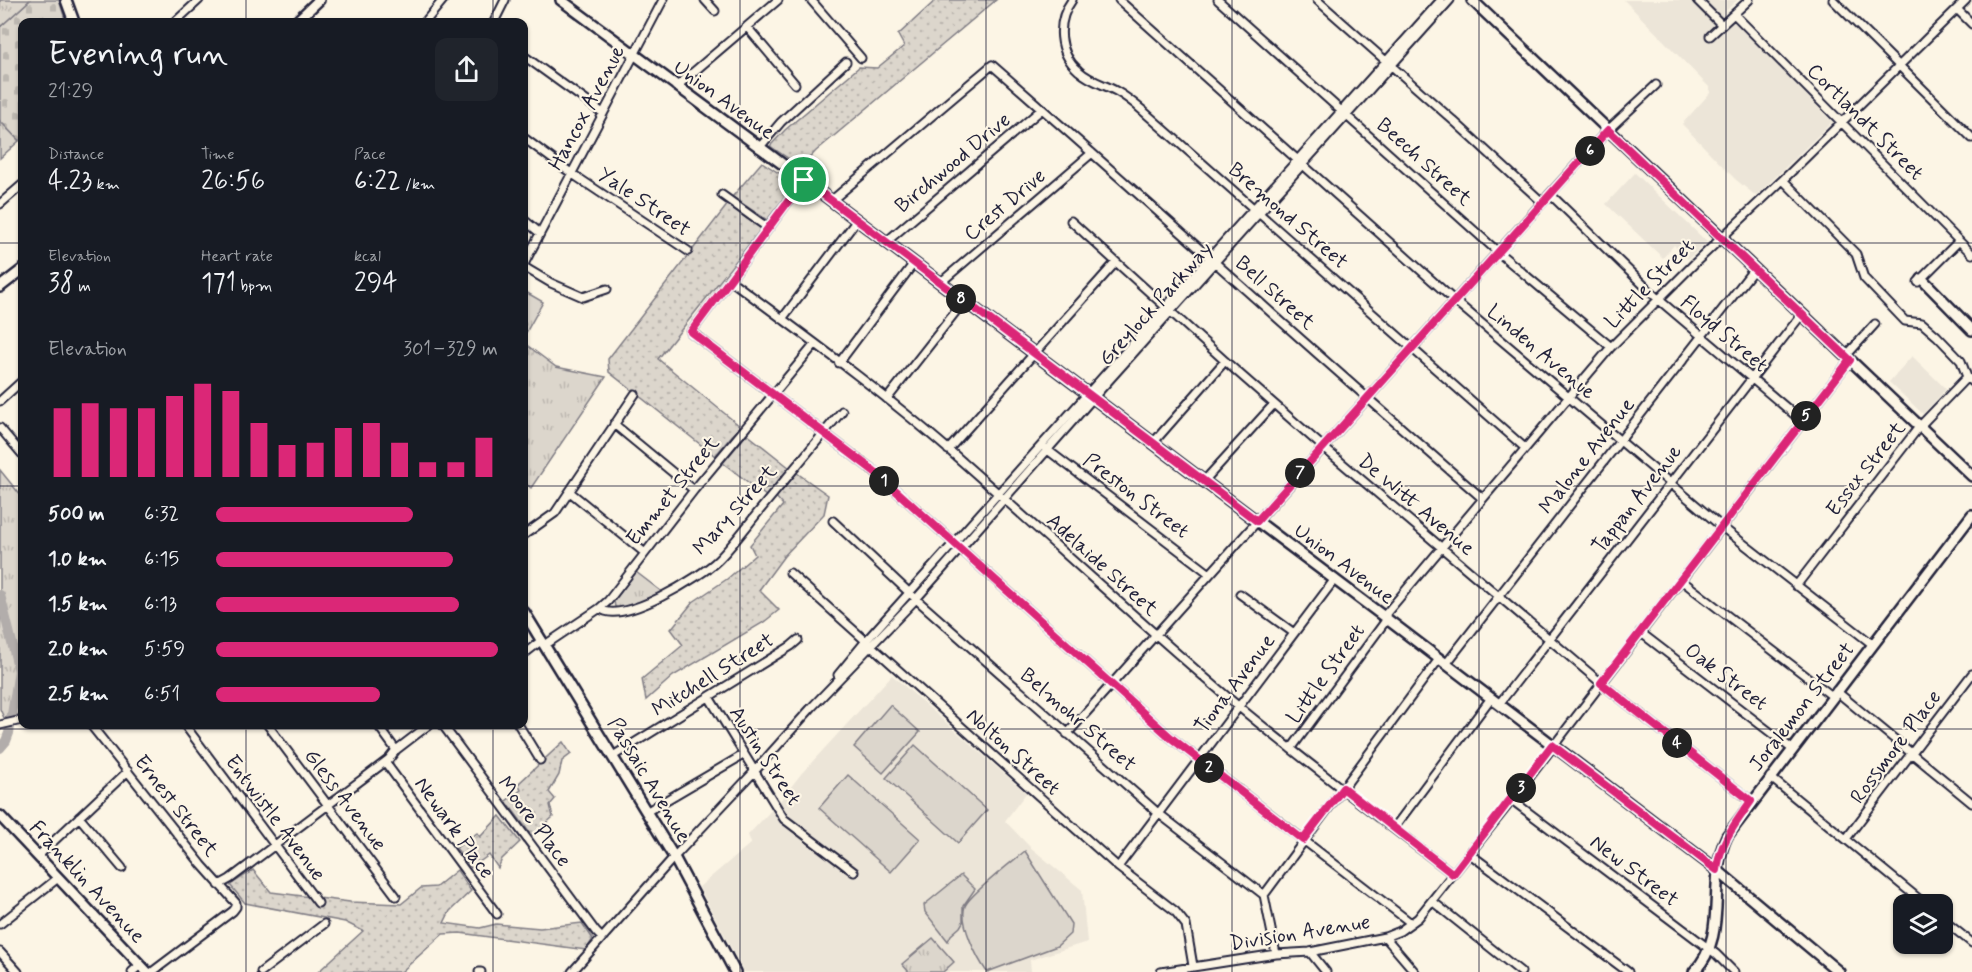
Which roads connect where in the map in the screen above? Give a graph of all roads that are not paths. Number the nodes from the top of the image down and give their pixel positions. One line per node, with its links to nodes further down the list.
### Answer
1 (66, 0): 25 (street)
2 (199, 0): 26 (street)
3 (319, 0): 27 (street)
4 (443, 0): 28 (street)
5 (505, 0): 29 (street)
6 (561, 0): 34 (street, Union Avenue)
7 (663, 0): 34 (street, Hancox Avenue)
8 (705, 0): 23 (street)
9 (778, 0): 32 (street)
10 (811, 0): 35 (street)
11 (1072, 0): 62 (street, Bremond Street)
12 (1119, 0): 52 (street, Linden Avenue)
13 (1218, 0): 44 (street, Beech Street)
14 (1317, 0): 38 (street)
15 (1441, 0): 38 (street, Greylock Parkway)
16 (1450, 0): 38 (street, Greylock Parkway)
17 (1472, 0): 47 (street)
18 (1697, 0): 31 (street)
19 (1749, 0): 24 (street)
20 (1833, 0): 39 (street)
21 (1965, 0): 22 (street, Little Street)
22 (1957, 9): 30 (street); 39 (street, Little Street)
23 (715, 11)
24 (1734, 14): 31 (street); 46 (street, Cortlandt Street)
25 (73, 18)
26 (179, 18)
27 (300, 18)
28 (428, 18)
29 (496, 18)
30 (1972, 24)
31 (1722, 25): 33 (street)
32 (747, 27): 40 (street); 42 (street)
33 (1710, 36)
34 (634, 56): 42 (street, Union Avenue); 45 (street, Hancox Avenue)
35 (861, 58)
36 (528, 59): 45 (street)
37 (846, 62): 50 (street)
38 (1389, 63): 44 (street, Greylock Parkway); 60 (street)
39 (1899, 66): 46 (street, Little Street); 48 (street)
40 (795, 84)
41 (1656, 85): 47 (street)
42 (676, 87): 50 (street, Union Avenue)
43 (1042, 109): 51 (street, Bell Street); 59 (street, Bell Street); 70 (street, Birchwood Drive)
44 (1345, 112): 52 (street, Greylock Parkway); 73 (street, Beech Street)
45 (603, 113): 53 (street, Hancox Avenue)
46 (1842, 122): 55 (street, Little Street); 71 (street, Cortlandt Street)
47 (1608, 130): 57 (street); 68 (street)
48 (1972, 138)
49 (528, 141): 53 (street, Yale Street)
50 (759, 148): 54 (street, Union Avenue)
51 (1092, 153): 76 (street, Bell Street); 84 (street, Crest Drive)
52 (1300, 163): 62 (street, Greylock Parkway); 88 (street, Linden Avenue)
53 (571, 173): 67 (street, Hancox Avenue); 72 (street, Yale Street)
54 (804, 180): 59 (street, Union Avenue); 66 (street)
55 (1783, 180): 68 (street, Little Street); 104 (street, Essex Street)
56 (18, 188): 61 (street)
57 (1550, 194): 60 (street); 87 (street, Floyd Street)
58 (722, 195): 66 (street)
59 (831, 201): 63 (street, Union Avenue)
60 (1542, 202): 73 (street)
61 (0, 204)
62 (1257, 210): 76 (street, Greylock Parkway); 98 (street, Bremond Street)
63 (857, 220): 70 (street, Union Avenue); 92 (street)
64 (1071, 221): 77 (street, De Witt Avenue)
65 (528, 223): 67 (street)
66 (768, 228): 82 (street)
67 (540, 233): 75 (street, Hancox Avenue)
68 (1722, 238): 80 (street); 87 (street, Little Street)
69 (1972, 240): 71 (street)
70 (886, 242): 78 (street, Union Avenue)
71 (1962, 244): 74 (street, Cortlandt Street); 83 (street)
72 (688, 251)
73 (1498, 252): 88 (street); 97 (street, Beech Street)
74 (1972, 254)
75 (528, 257)
76 (1213, 260): 90 (street, Greylock Parkway); 111 (street, Bell Street)
77 (1116, 262): 90 (street, De Witt Avenue); 99 (street)
78 (914, 263): 84 (street, Union Avenue); 102 (street)
79 (528, 268): 86 (street)
80 (1754, 269): 91 (street); 95 (street, Malone Avenue)
81 (18, 273): 85 (street)
82 (730, 280): 92 (street, Adelaide Street); 107 (street)
83 (1920, 280): 94 (street)
84 (940, 283): 89 (street, Union Avenue)
85 (0, 287)
86 (607, 289)
87 (1658, 299): 95 (street, Floyd Street); 97 (street, Little Street)
88 (1455, 301): 98 (street); 109 (street, Linden Avenue)
89 (964, 302): 99 (street, Union Avenue); 110 (street)
90 (1168, 310): 101 (street, De Witt Avenue); 108 (street, Greylock Parkway)
91 (1802, 314): 100 (street); 103 (street, Tappan Avenue)
92 (782, 319): 96 (street, Adelaide Street)
93 (1875, 324): 100 (street, Division Avenue)
94 (1972, 330)
95 (1701, 336): 103 (street, Floyd Street); 120 (street, Malone Avenue)
96 (815, 344): 102 (street, Adelaide Street); 107 (street, Emmet Street)
97 (1611, 347): 109 (street, Little Street)
98 (1413, 348): 111 (street); 124 (street, Bremond Street)
99 (1035, 353): 108 (street, Union Avenue); 126 (street)
100 (1848, 358): 115 (street, Division Avenue); 117 (street)
101 (1225, 361): 113 (street, De Witt Avenue); 121 (street)
102 (839, 363): 110 (street, Adelaide Street)
103 (1751, 379): 115 (street, Floyd Street); 129 (street, Tappan Avenue)
104 (1970, 379): 117 (street, Essex Street)
105 (18, 384): 112 (street)
106 (635, 394): 116 (street)
107 (773, 395): 119 (street); 130 (street, Emmet Street)
108 (1090, 396): 121 (street, Union Avenue); 123 (street, Greylock Parkway)
109 (1568, 396): 120 (street, Linden Avenue); 124 (street, Little Street)
110 (887, 399): 126 (street, Adelaide Street)
111 (1367, 399): 122 (street); 133 (street, Bell Street)
112 (0, 400)
113 (1274, 404): 122 (street, De Witt Avenue); 128 (street)
114 (842, 411): 119 (street, Mary Street)
115 (1802, 422): 137 (street, Division Avenue)
116 (615, 424): 130 (street); 131 (street)
117 (1919, 427): 127 (street); 147 (street, Essex Street)
118 (0, 428): 125 (street)
119 (824, 433): 139 (street); 152 (street, Mary Street)
120 (1620, 440): 129 (street, Linden Avenue); 150 (street, Malone Avenue)
121 (1153, 443): 128 (street, Union Avenue)
122 (1323, 447): 136 (street); 140 (street, De Witt Avenue)
123 (1044, 448): 132 (street, Greylock Parkway); 144 (street, Preston Street)
124 (1525, 448): 133 (street, Little Street)
125 (18, 449)
126 (948, 450): 132 (street, Adelaide Street)
127 (1972, 476)
128 (1204, 481): 136 (street, Union Avenue)
129 (1670, 483): 137 (street, Linden Avenue); 159 (street, Tappan Avenue)
130 (694, 490): 142 (street, Emmet Street)
131 (570, 492): 138 (street); 142 (street)
132 (1000, 497): 139 (street, Greylock Parkway); 141 (street, Greylock Parkway); 157 (street, Adelaide Street)
133 (1482, 498): 140 (street, Little Street)
134 (1972, 515): 161 (street, Joralemon Street)
135 (833, 521): 148 (street, Belmohr Street)
136 (1257, 521): 144 (street); 145 (street, Union Avenue)
137 (1722, 527): 146 (street, Division Avenue); 147 (street, Linden Avenue)
138 (528, 532)
139 (953, 543): 141 (street); 148 (street, Greylock Parkway)
140 (1441, 548): 150 (street, De Witt Avenue); 153 (street, Little Street)
141 (960, 549): 151 (street, Greylock Parkway); 167 (street)
142 (645, 553): 152 (street, Emmet Street)
143 (790, 573): 162 (street, Nolton Street)
144 (1210, 574): 157 (street)
145 (1335, 579): 153 (street, Union Avenue); 156 (street, Tiona Avenue)
146 (1682, 580): 155 (street, Division Avenue); 168 (street)
147 (1796, 586): 161 (street, Linden Avenue)
148 (909, 592): 151 (street, Belmohr Street); 162 (street, Greylock Parkway)
149 (1240, 594): 156 (street)
150 (1498, 596): 159 (street, De Witt Avenue); 164 (street, Malone Avenue)
151 (916, 599): 162 (street, Greylock Parkway); 181 (street, Belmohr Street)
152 (600, 608): 160 (street, Emmet Street)
153 (1385, 617): 164 (street, Union Avenue); 183 (street, Little Street)
154 (528, 618): 160 (street, Passaic Avenue)
155 (1640, 632): 166 (street, Division Avenue); 184 (street, Oak Street)
156 (1294, 633): 171 (street, Tiona Avenue)
157 (1156, 636): 167 (street); 171 (street, Adelaide Street)
158 (798, 640): 169 (street, Mitchell Street)
159 (1549, 640): 166 (street, De Witt Avenue); 170 (street, Tappan Avenue)
160 (544, 643): 163 (street, Emmet Street); 188 (street, Passaic Avenue)
161 (1872, 644): 168 (street, Joralemon Street)
162 (868, 645): 193 (street, Greylock Parkway); 211 (street, Nolton Street)
163 (528, 652)
164 (1443, 661): 170 (street, Union Avenue); 195 (street, Malone Avenue)
165 (1972, 674): 186 (street, Rossmore Place)
166 (1601, 683): 182 (street, Division Avenue); 197 (street, De Witt Avenue)
167 (1112, 686): 181 (street); 190 (street)
168 (1834, 694): 184 (street, Joralemon Street); 186 (street)
169 (709, 697): 187 (street, Austin Street); 188 (street, Mitchell Street)
170 (1495, 701): 182 (street, Union Avenue); 204 (street, Tappan Avenue)
171 (1239, 706): 183 (street, Adelaide Street); 190 (street, Tiona Avenue)
172 (18, 721): 173 (street)
173 (1, 725)
174 (94, 729): 192 (street, Ernest Street)
175 (188, 729): 207 (street, Entwistle Avenue)
176 (271, 729): 199 (street, Gless Avenue)
177 (381, 729): 185 (street)
178 (423, 729): 185 (street)
179 (446, 729): 229 (street, Moore Place)
180 (521, 729): 189 (street)
181 (1067, 734): 201 (street, Belmohr Street)
182 (1552, 745): 196 (street, Division Avenue); 213 (street, Union Avenue)
183 (1291, 749): 195 (street, Adelaide Street)
184 (1792, 749): 194 (street, Joralemon Street)
185 (396, 750): 191 (street)
186 (1912, 753): 198 (street); 205 (street, Rossmore Place)
187 (743, 755): 193 (street, Austin Street); 200 (street)
188 (613, 756): 200 (street, Passaic Avenue)
189 (540, 760)
190 (1199, 760): 201 (street, Tiona Avenue); 206 (street)
191 (385, 762): 199 (street); 223 (street, Newark Place)
192 (128, 771): 203 (street); 217 (street, Ernest Street)
193 (754, 772): 210 (street, Greylock Parkway); 214 (street, Austin Street)
194 (1770, 777): 197 (street, Joralemon Street); 205 (street)
195 (1343, 788): 204 (street, Adelaide Street); 206 (street, Malone Avenue)
196 (1512, 800): 208 (street, Division Avenue); 231 (street, New Street)
197 (1751, 801): 213 (street, Joralemon Street)
198 (1972, 803)
199 (327, 805): 207 (street); 220 (street, Gless Avenue)
200 (646, 812): 210 (street, Passaic Avenue)
201 (1158, 813): 211 (street, Tiona Avenue); 219 (street, Belmohr Street)
202 (0, 816): 209 (street, Franklin Avenue)
203 (79, 817): 209 (street); 212 (street)
204 (1394, 828): 215 (street, Adelaide Street)
205 (1846, 839): 218 (street)
206 (1303, 840): 219 (street, Malone Avenue); 224 (street)
207 (274, 844): 217 (street); 222 (street, Entwistle Avenue)
208 (1470, 854): 215 (street, Division Avenue); 247 (street)
209 (38, 856): 216 (street, Franklin Avenue)
210 (674, 857): 229 (street, Greylock Parkway); 242 (street, Passaic Avenue)
211 (1118, 867): 235 (street, Nolton Street)
212 (122, 868)
213 (1717, 870): 231 (street, Joralemon Street); 250 (street, Union Avenue)
214 (854, 872)
215 (1453, 874): 221 (street, Division Avenue)
216 (58, 878): 225 (street); 236 (street, Franklin Avenue)
217 (219, 885): 239 (street, Ernest Street)
218 (1913, 894)
219 (1264, 895): 234 (street)
220 (396, 896)
221 (1432, 901): 224 (street, Division Avenue); 246 (street)
222 (318, 903)
223 (497, 914)
224 (1411, 923): 228 (street, Division Avenue)
225 (0, 924)
226 (324, 924): 240 (street)
227 (1953, 928): 230 (street)
228 (1385, 937): 233 (street, Division Avenue); 245 (street)
229 (602, 938): 241 (street, Greylock Parkway)
230 (1972, 943)
231 (1710, 949): 248 (street, Joralemon Street); 249 (street, New Street)
232 (0, 952): 237 (street)
233 (1310, 952): 234 (street, Division Avenue); 244 (street)
234 (1276, 954): 235 (street, Division Avenue)
235 (1193, 966): 243 (street, Division Avenue)
236 (143, 968): 238 (street)
237 (18, 972)
238 (132, 972)
239 (152, 972)
240 (261, 972)
241 (572, 972)
242 (735, 972)
243 (1161, 972)
244 (1326, 972)
245 (1415, 972)
246 (1521, 972)
247 (1628, 972)
248 (1694, 972)
249 (1734, 972)
250 (1839, 972)

